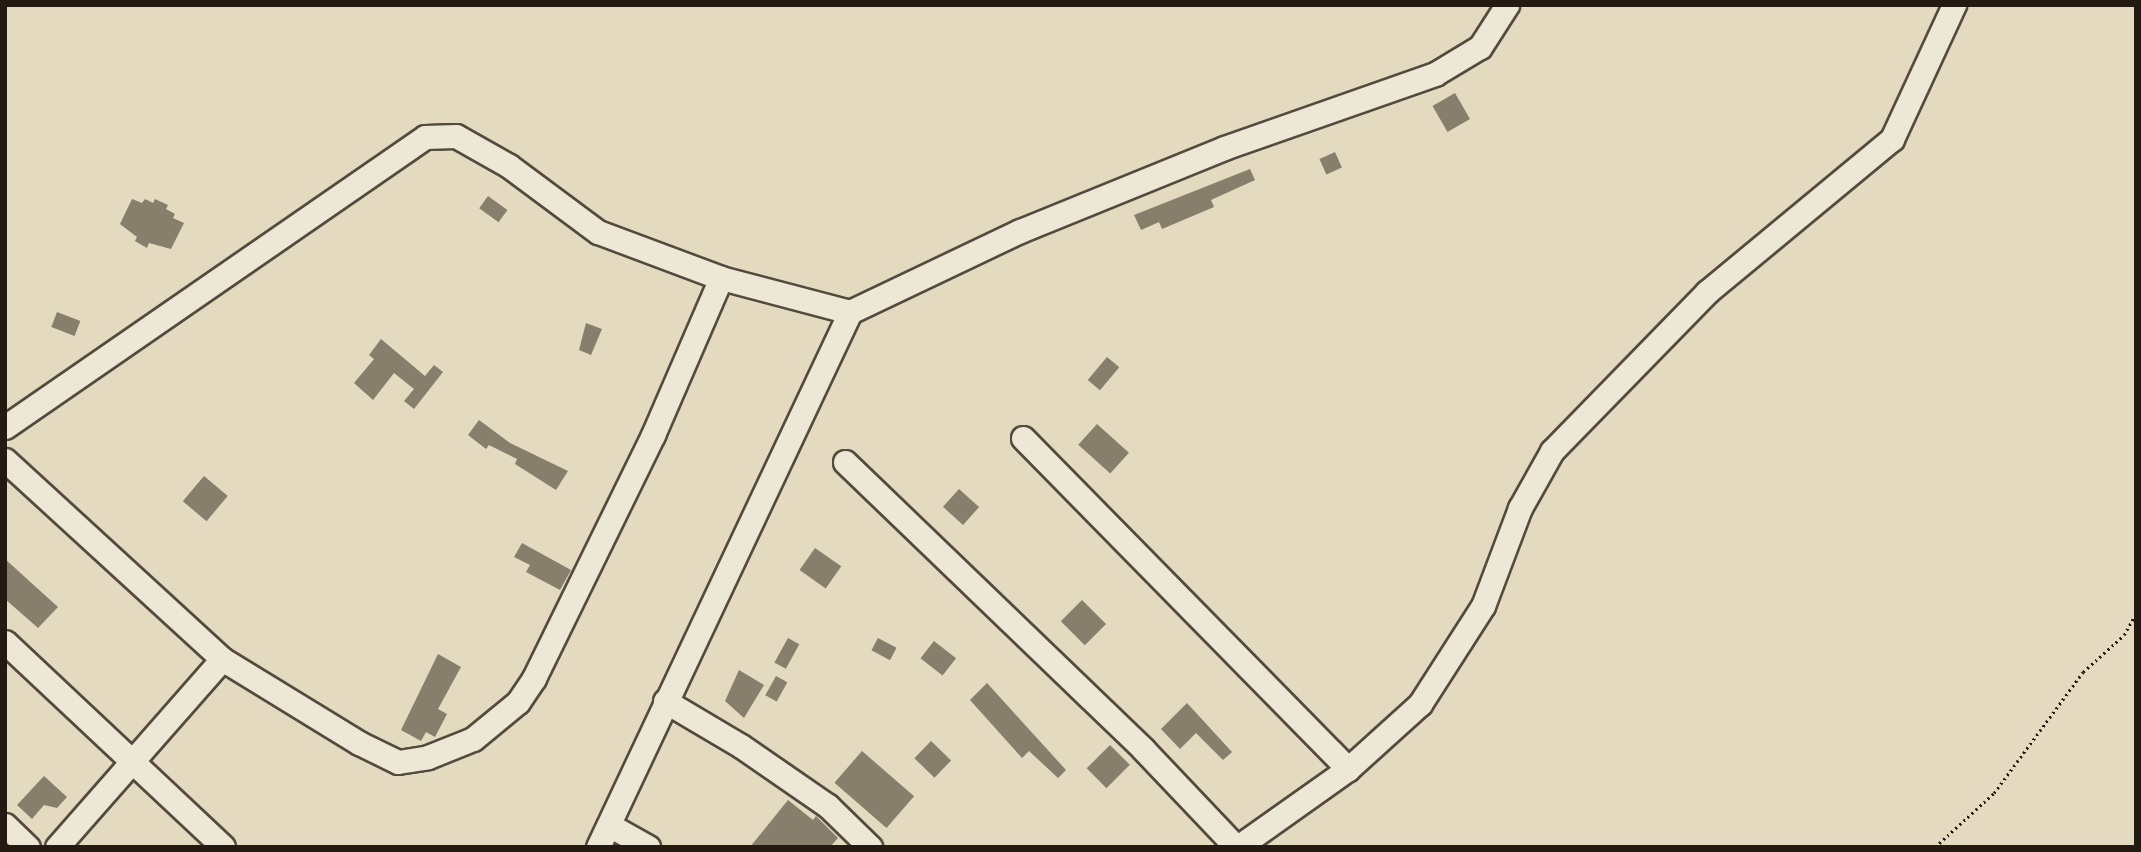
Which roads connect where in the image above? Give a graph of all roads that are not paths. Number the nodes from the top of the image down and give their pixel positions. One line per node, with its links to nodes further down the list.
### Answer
1 (1507, 5): 4 (street)
2 (1954, 5): 13 (street)
3 (721, 278): 4 (street); 5 (street); 10 (street)
4 (850, 312): 11 (street)
5 (5, 427)
6 (1023, 438): 13 (street)
7 (5, 460): 10 (street)
8 (845, 462): 22 (street)
9 (5, 642): 12 (street)
10 (222, 659): 12 (street)
11 (665, 701): 15 (street); 21 (street)
12 (129, 761): 17 (street); 18 (street)
13 (1348, 769): 22 (street)
14 (5, 825): 16 (street)
15 (609, 825): 19 (street); 20 (street)
16 (28, 847)
17 (57, 847)
18 (223, 847)
19 (598, 847)
20 (648, 847)
21 (870, 847)
22 (1237, 847)

